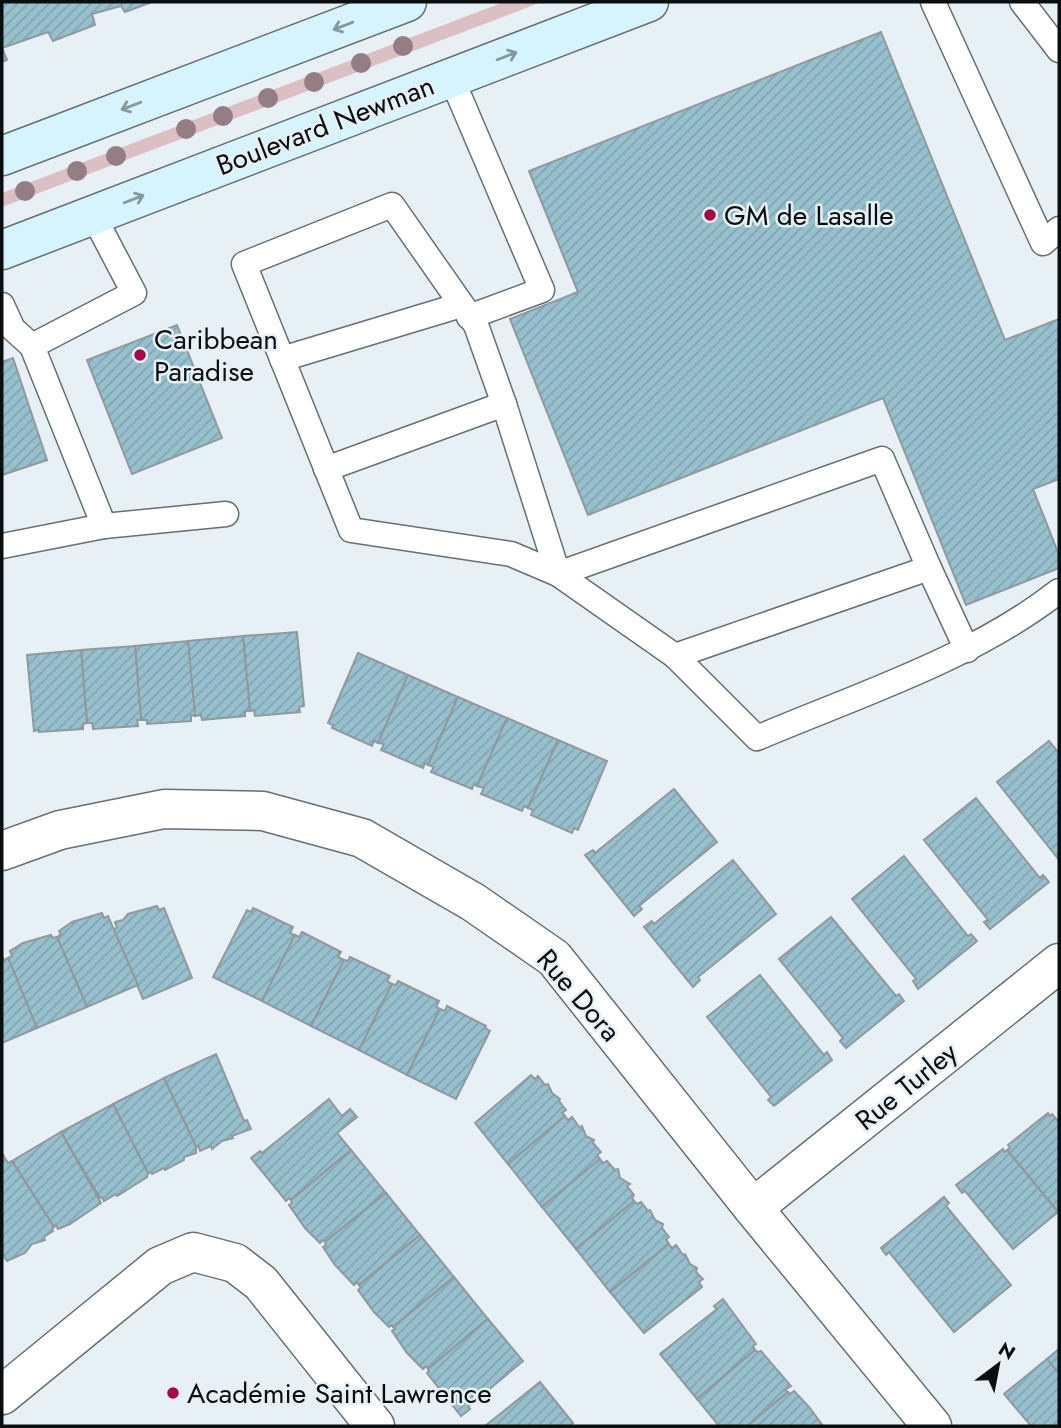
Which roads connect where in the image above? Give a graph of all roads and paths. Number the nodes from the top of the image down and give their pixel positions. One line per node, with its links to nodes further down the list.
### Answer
1 (407, 2): 7 (main road, one-way to 7)
2 (649, 2): 6 (main road, Boulevard Newman, one-way to 2)
3 (933, 2): 9 (lane)
4 (1021, 2): 5 (lane)
5 (1059, 50)
6 (451, 78): 8 (main road, Boulevard Newman, one-way to 6); 12 (lane)
7 (2, 156)
8 (93, 215): 10 (main road, Boulevard Newman); 13 (lane)
9 (1059, 229)
10 (2, 250)
11 (2, 305): 13 (lane)
12 (465, 311): 14 (lane); 14 (lane); 15 (lane)
13 (32, 346): 18 (lane)
14 (282, 359): 16 (lane)
15 (504, 404): 16 (lane); 21 (lane)
16 (326, 469): 21 (lane)
17 (226, 513): 18 (lane)
18 (104, 526): 19 (lane)
19 (2, 546)
20 (929, 568): 21 (lane); 23 (lane); 24 (lane)
21 (558, 574): 24 (lane)
22 (1059, 591): 23 (lane)
23 (967, 650): 24 (lane)
24 (675, 656)
25 (2, 851): 27 (street, Rue Dora)
26 (1059, 963): 27 (street, Rue Turley)
27 (752, 1208): 30 (street, Rue Dora)
28 (2, 1395): 29 (street)
29 (374, 1426)
30 (932, 1426)

